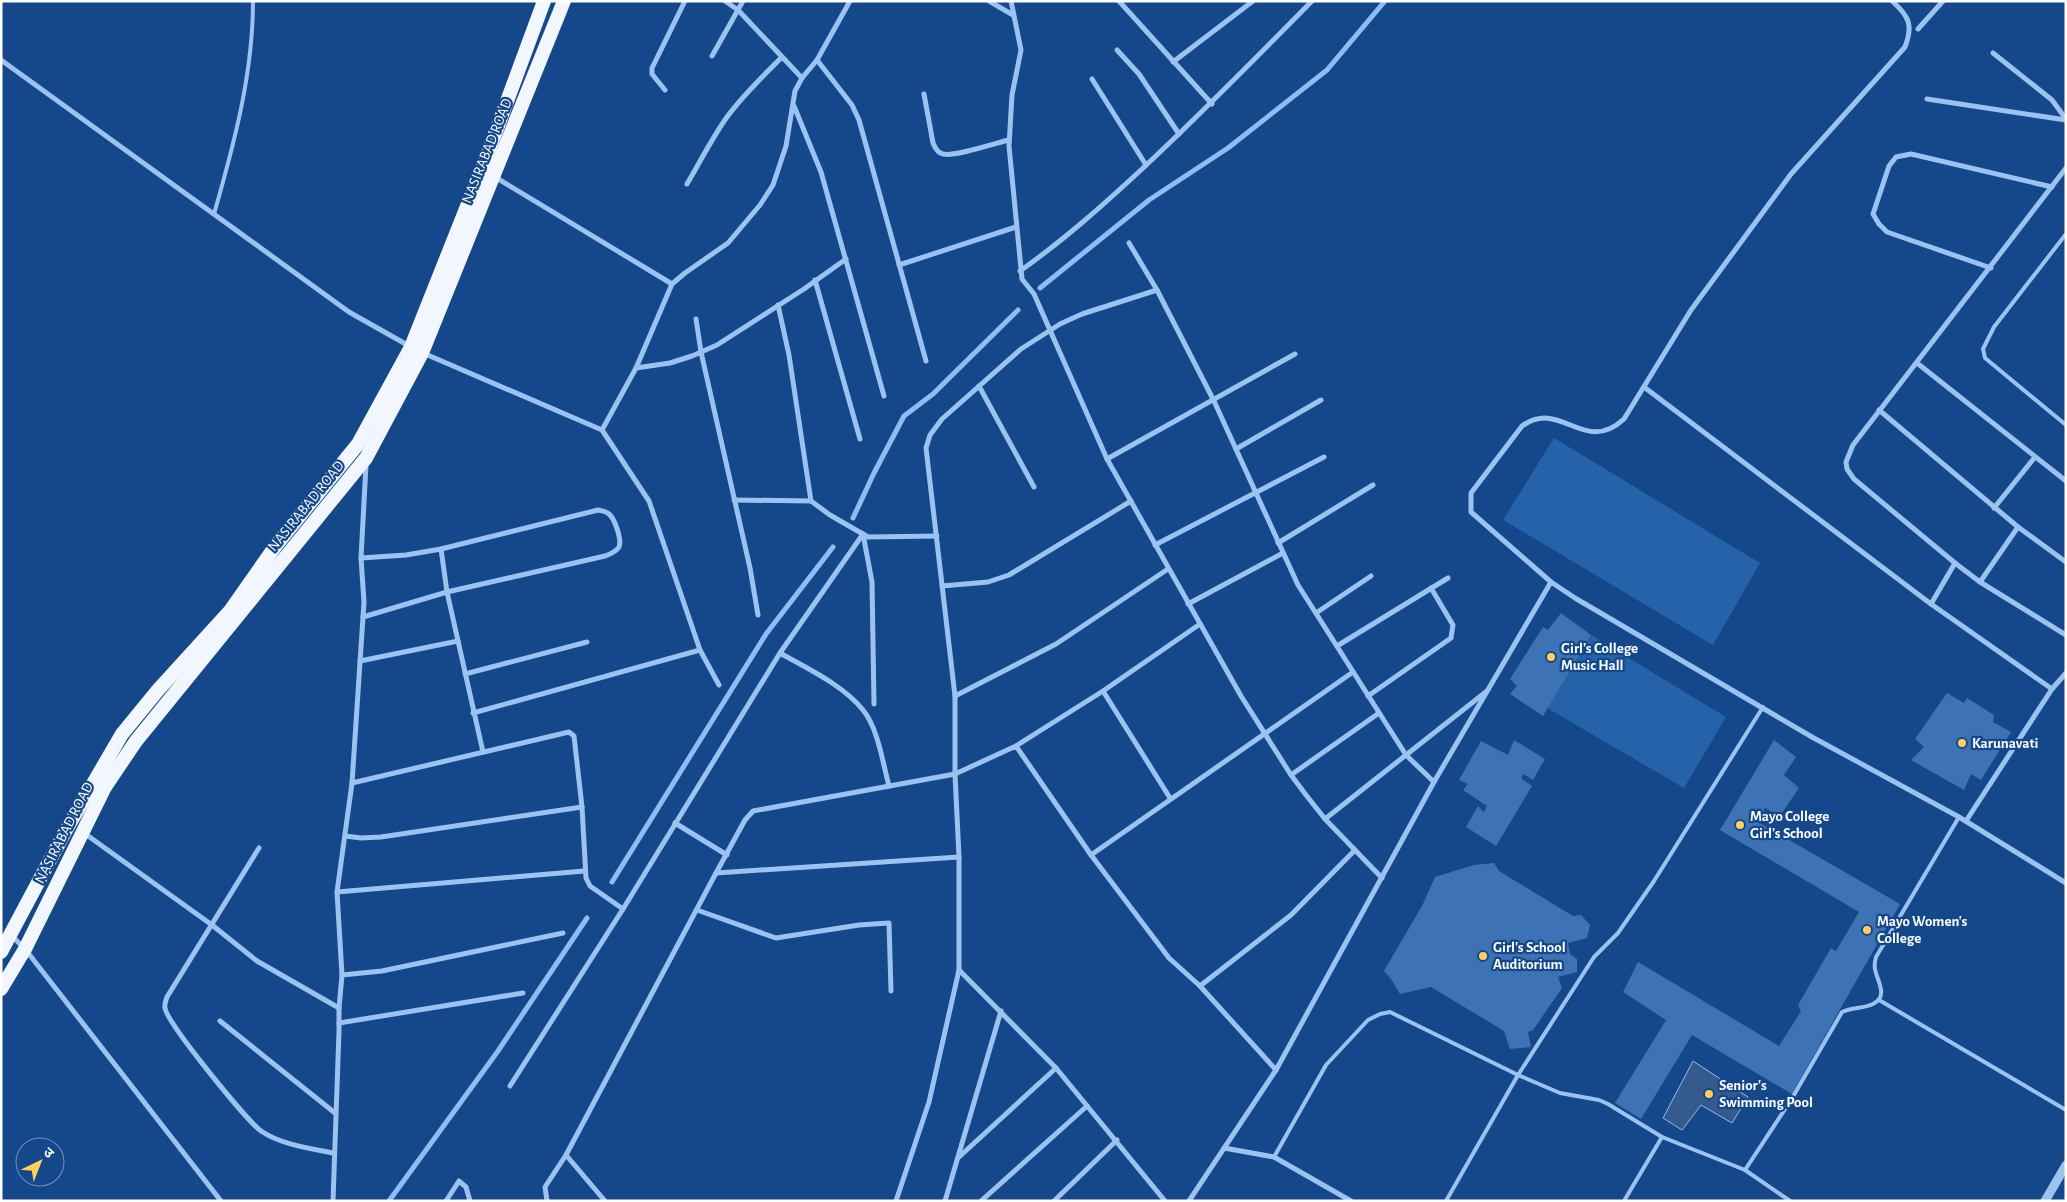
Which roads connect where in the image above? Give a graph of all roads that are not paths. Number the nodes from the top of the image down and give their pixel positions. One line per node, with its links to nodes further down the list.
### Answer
1 (253, 1): 40 (lane)
2 (544, 1): 54 (highway, NASIRABAD ROAD)
3 (564, 1): 37 (highway, NASIRABAD ROAD)
4 (685, 1): 27 (street)
5 (726, 1): 15 (street)
6 (743, 1): 15 (street)
7 (850, 1): 23 (street)
8 (989, 1): 16 (street)
9 (1010, 1): 16 (street)
10 (1119, 1): 24 (street)
11 (1253, 1): 24 (street)
12 (1312, 1): 31 (street)
13 (1892, 1): 61 (street)
14 (1943, 1): 17 (street)
15 (738, 10): 20 (street); 21 (street)
16 (1013, 15): 34 (street)
17 (1918, 29)
18 (1117, 50): 33 (street)
19 (1993, 53): 32 (street)
20 (712, 56)
21 (782, 57): 25 (street); 38 (street)
22 (1, 60): 40 (street)
23 (817, 60): 25 (street); 45 (street)
24 (1173, 62): 31 (street)
25 (802, 78): 30 (street)
26 (1092, 79): 35 (street)
27 (665, 90)
28 (924, 94): 34 (street)
29 (1927, 99): 32 (street)
30 (793, 103): 44 (street); 49 (street)
31 (1212, 104): 33 (street)
32 (2066, 119)
33 (1179, 134): 35 (street)
34 (1009, 140): 41 (street)
35 (1146, 165): 47 (street)
36 (2066, 168): 39 (street)
37 (494, 176): 49 (street); 54 (highway, NASIRABAD ROAD)
38 (688, 184)
39 (2052, 187): 46 (street); 46 (street)
40 (214, 214): 54 (street)
41 (1016, 227): 45 (street); 47 (street)
42 (2066, 234): 66 (lane)
43 (1129, 243): 50 (street)
44 (846, 259): 48 (street); 62 (street)
45 (899, 265): 57 (street)
46 (1991, 268): 58 (street)
47 (1020, 272): 53 (street)
48 (816, 280): 51 (street); 68 (street)
49 (672, 284): 59 (street)
50 (1157, 290): 53 (street); 64 (street)
51 (778, 306): 55 (street); 80 (street)
52 (696, 319): 55 (street)
53 (1049, 331): 60 (street); 74 (street)
54 (417, 350): 67 (street); 69 (highway, NASIRABAD ROAD); 73 (highway, NASIRABAD ROAD)
55 (701, 352): 59 (street); 79 (street)
56 (1295, 354): 64 (street)
57 (926, 361)
58 (1917, 363): 65 (street); 72 (street)
59 (636, 368): 67 (street)
60 (979, 386): 77 (street); 85 (street)
61 (1644, 387): 96 (street); 102 (street)
62 (884, 396)
63 (1321, 400): 70 (street)
64 (1214, 401): 70 (street); 74 (street)
65 (1879, 410): 82 (street); 92 (street)
66 (2066, 425)
67 (602, 430): 111 (street)
68 (860, 439)
69 (358, 444): 73 (street); 128 (highway, NASIRABAD ROAD)
70 (1236, 449): 78 (street)
71 (1324, 457): 78 (street)
72 (2036, 457): 75 (street); 82 (street)
73 (366, 458): 90 (street); 129 (highway, NASIRABAD ROAD)
74 (1107, 459): 81 (street)
75 (2066, 481)
76 (1373, 485): 86 (street)
77 (1034, 487)
78 (1256, 494): 86 (street); 87 (street)
79 (734, 500): 80 (street); 104 (street)
80 (811, 501): 84 (street)
81 (1131, 501): 87 (street); 98 (street)
82 (1994, 508): 83 (street)
83 (2018, 527): 91 (street); 97 (street)
84 (863, 534): 85 (street); 112 (street); 123 (street)
85 (937, 536): 98 (street)
86 (1278, 543): 89 (street)
87 (1155, 545): 93 (street)
88 (442, 549): 90 (street); 100 (street); 100 (street)
89 (1283, 553): 101 (street); 103 (street)
90 (361, 558): 105 (street)
91 (2066, 562)
92 (1955, 563): 97 (street); 102 (street)
93 (1168, 570): 101 (street); 121 (street)
94 (1371, 576): 103 (street)
95 (1448, 578): 99 (street)
96 (1551, 582): 120 (street); 124 (street)
97 (1980, 582): 107 (street)
98 (942, 586): 121 (street)
99 (1431, 588): 110 (street); 122 (street)
100 (447, 592): 105 (street); 108 (street)
101 (1188, 604): 106 (street)
102 (1931, 604): 118 (street)
103 (1316, 613): 110 (street)
104 (758, 615)
105 (363, 617): 113 (street)
106 (1200, 624): 119 (street); 127 (street)
107 (2066, 635)
108 (458, 641): 113 (street); 116 (street)
109 (587, 642): 116 (street)
110 (1337, 646): 114 (street)
111 (700, 650): 117 (street); 125 (street)
112 (780, 653): 137 (street); 143 (street)
113 (360, 661): 136 (street)
114 (1353, 672): 122 (street); 127 (street)
115 (2066, 673): 118 (street)
116 (465, 674): 125 (street)
117 (719, 685)
118 (2052, 689): 142 (street)
119 (1103, 690): 130 (street); 138 (street)
120 (1489, 690): 132 (street); 135 (street)
121 (955, 696): 133 (street)
122 (1368, 696): 126 (street)
123 (874, 704)
124 (1763, 707): 140 (street); 176 (lane)
125 (473, 713): 131 (street)
126 (1379, 713): 132 (street); 134 (street)
127 (1264, 732): 134 (street); 138 (street)
128 (122, 734): 129 (highway); 160 (highway, NASIRABAD ROAD)
129 (136, 741): 144 (highway, NASIRABAD ROAD)
130 (1016, 746): 133 (street); 149 (street)
131 (483, 752): 136 (street); 139 (street)
132 (1406, 755): 135 (street); 141 (street)
133 (955, 774): 137 (street); 150 (street)
134 (1291, 775): 141 (street)
135 (1434, 782): 153 (street)
136 (352, 783): 145 (street)
137 (889, 786): 148 (street)
138 (1170, 798): 149 (street)
139 (582, 807): 145 (street); 151 (street)
140 (1959, 817): 142 (street); 169 (lane)
141 (1325, 819): 147 (street)
142 (1966, 821): 154 (street)
143 (675, 823): 148 (street); 156 (street)
144 (82, 832): 158 (street); 161 (highway, NASIRABAD ROAD)
145 (345, 836): 155 (street)
146 (259, 848): 158 (street)
147 (1355, 850): 153 (street); 165 (street)
148 (727, 855): 152 (street)
149 (1091, 855): 165 (street)
150 (959, 857): 152 (street); 163 (street)
151 (584, 871): 155 (street); 156 (street)
152 (716, 873): 157 (street)
153 (1382, 878): 175 (street)
154 (2066, 883)
155 (338, 892): 164 (street)
156 (622, 909): 177 (street)
157 (697, 910): 167 (street); 185 (street)
158 (212, 925): 170 (street); 184 (street)
159 (563, 933): 164 (street)
160 (11, 935): 161 (street); 162 (highway, NASIRABAD ROAD)
161 (24, 949): 166 (highway, NASIRABAD ROAD); 190 (street)
162 (1, 952)
163 (959, 970): 171 (street); 196 (street)
164 (342, 975): 170 (street)
165 (1200, 986): 175 (street)
166 (1, 989)
167 (891, 991)
168 (523, 993): 173 (street)
169 (1879, 1000): 179 (lane); 189 (lane)
170 (339, 1008): 173 (street)
171 (1000, 1012): 174 (street); 186 (street)
172 (220, 1021): 180 (street)
173 (339, 1023): 180 (street)
174 (1056, 1068): 178 (street); 186 (street)
175 (1276, 1070): 183 (street)
176 (1518, 1075): 181 (lane); 187 (lane); 203 (lane)
177 (510, 1086)
178 (1087, 1106): 182 (street); 198 (street)
179 (2066, 1110)
180 (335, 1113): 184 (street)
181 (1662, 1138): 189 (lane); 204 (lane)
182 (1117, 1140): 199 (street); 200 (street)
183 (1224, 1148): 187 (street); 201 (street)
184 (333, 1153): 191 (street)
185 (566, 1155): 194 (street); 195 (street)
186 (959, 1157): 197 (street)
187 (1274, 1157): 202 (street)
188 (2066, 1165): 206 (street)
189 (1745, 1170): 205 (lane)
190 (220, 1201)
191 (332, 1201)
192 (446, 1201): 193 (street)
193 (470, 1201)
194 (547, 1201)
195 (605, 1201)
196 (896, 1201)
197 (945, 1201)
198 (981, 1201)
199 (1054, 1201)
200 (1165, 1201)
201 (1189, 1201)
202 (1351, 1201)
203 (1446, 1201)
204 (1624, 1201)
205 (1790, 1201)
206 (2045, 1201)

